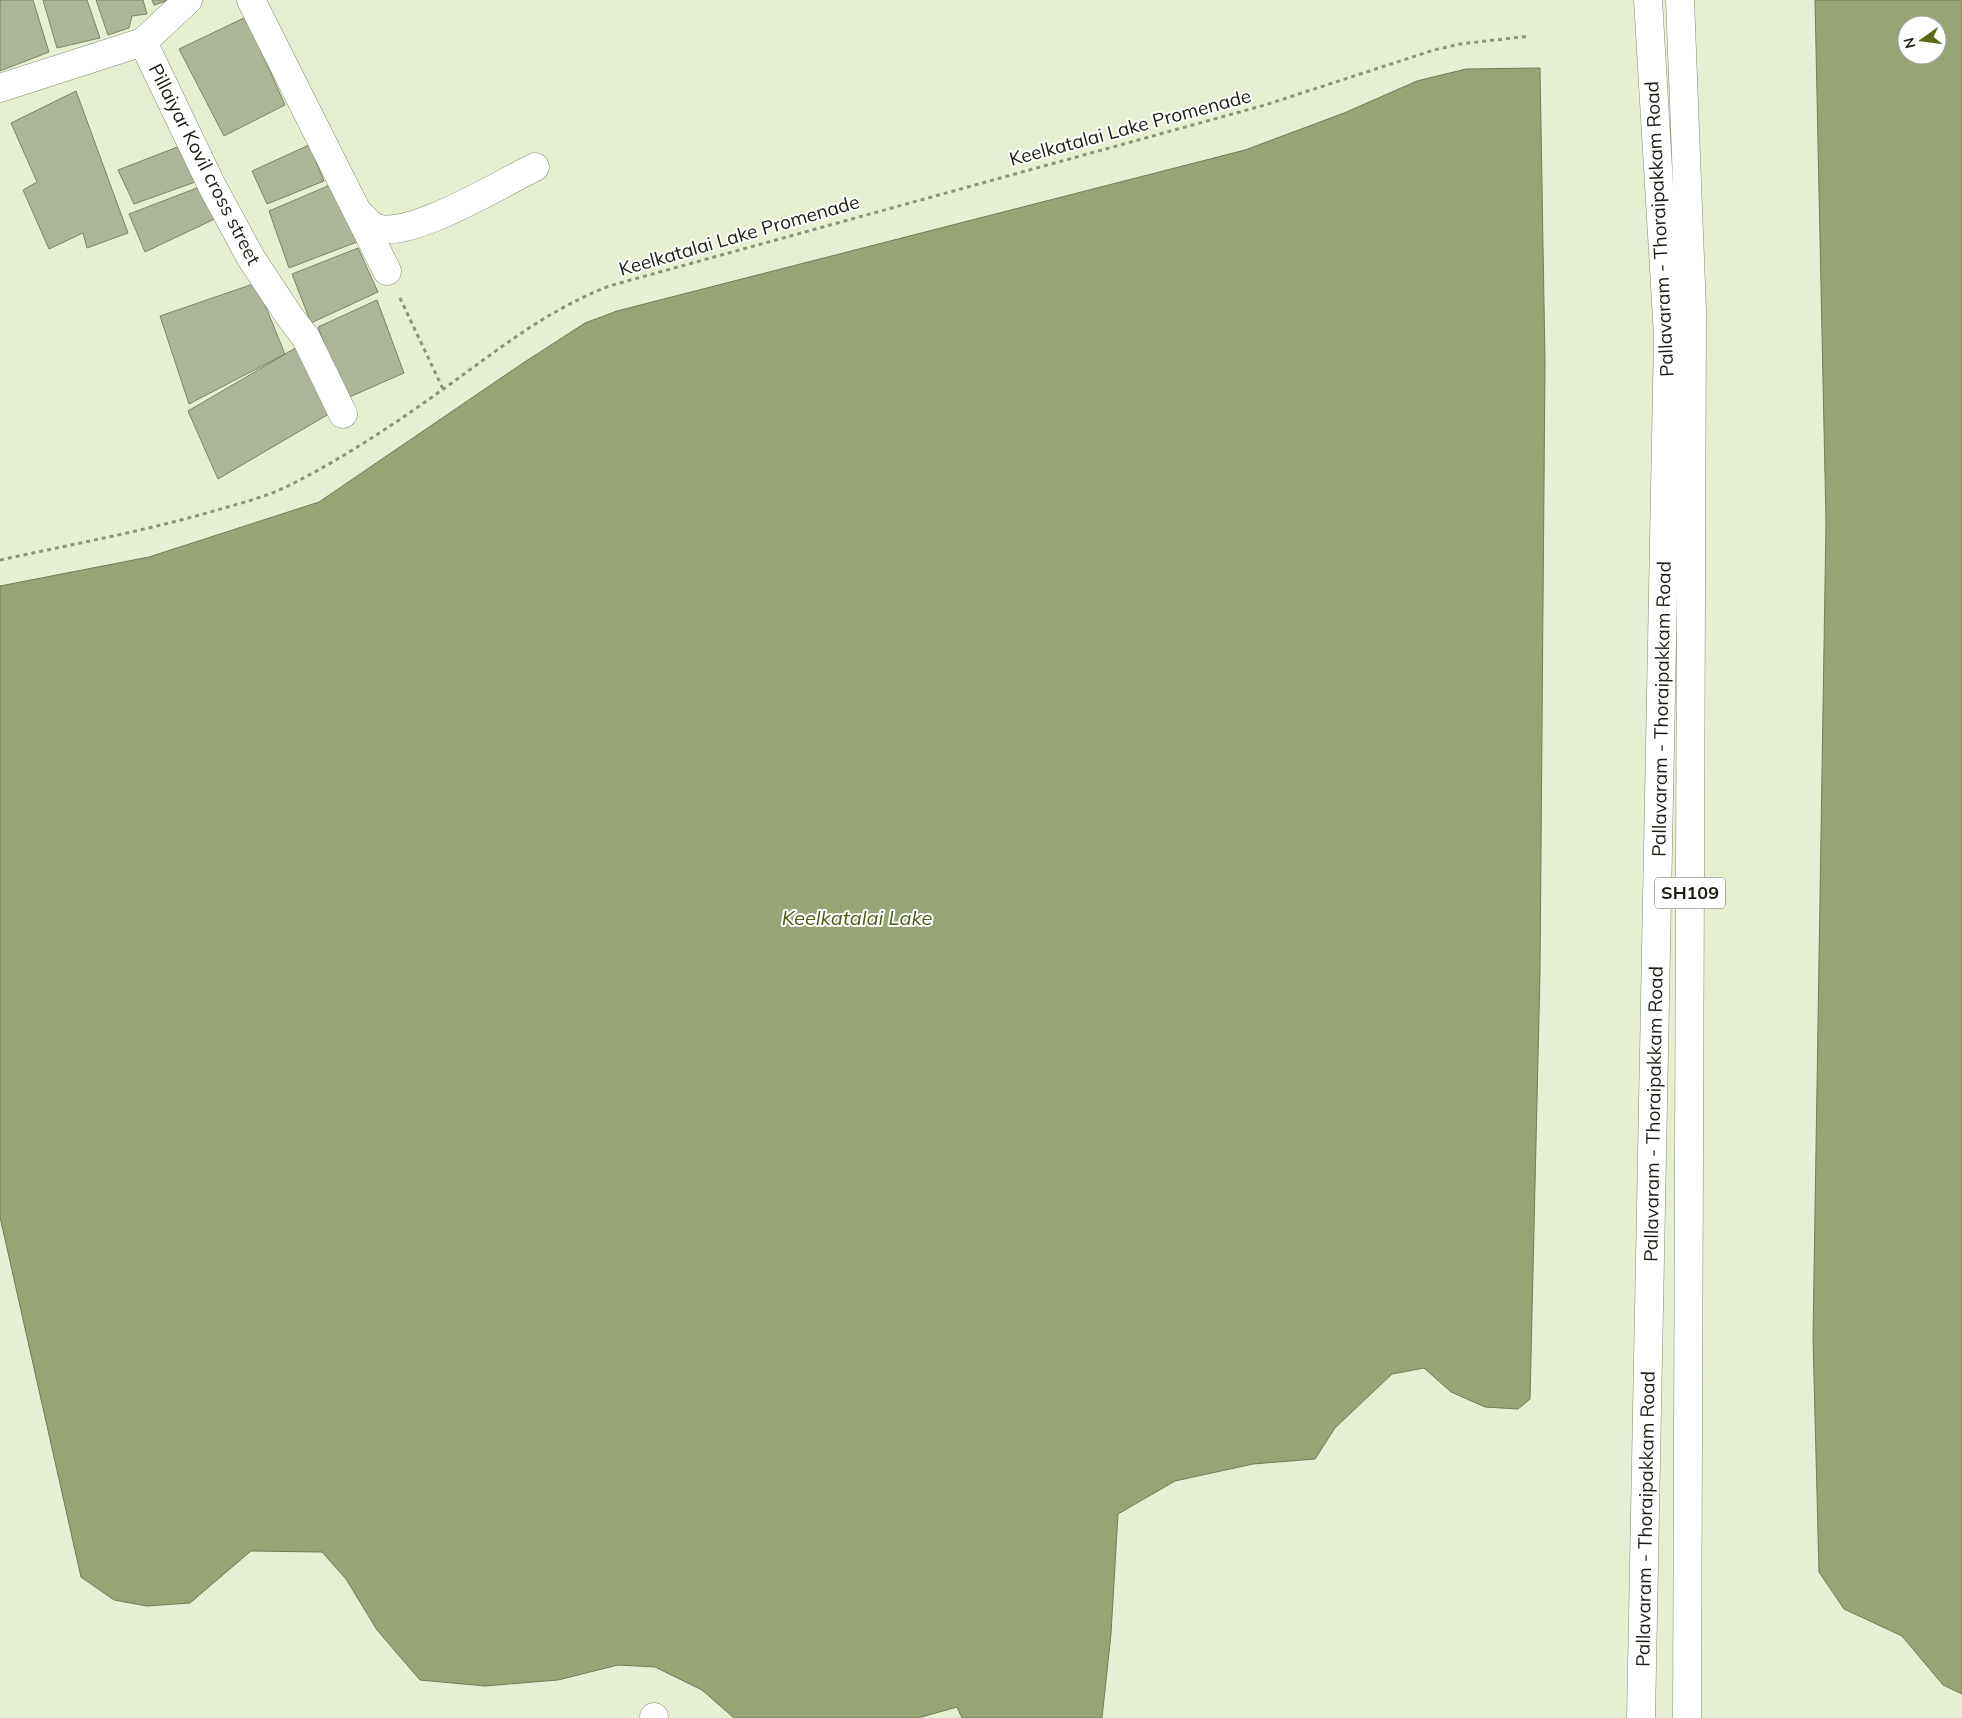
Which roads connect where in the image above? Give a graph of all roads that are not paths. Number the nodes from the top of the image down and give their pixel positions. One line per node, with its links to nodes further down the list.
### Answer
1 (188, 0): 5 (main road)
2 (251, 0): 8 (main road)
3 (1648, 0): 11 (main road, Pallavaram - Thoraipakkam Road / SH109)
4 (1680, 0): 12 (main road, Pallavaram - Thoraipakkam Road / SH109)
5 (143, 42): 6 (main road); 10 (main road, Pillaiyar Kovil cross street)
6 (0, 88)
7 (535, 167): 8 (main road)
8 (357, 211): 9 (main road)
9 (387, 270)
10 (343, 414)
11 (1641, 1718)
12 (1687, 1718)

